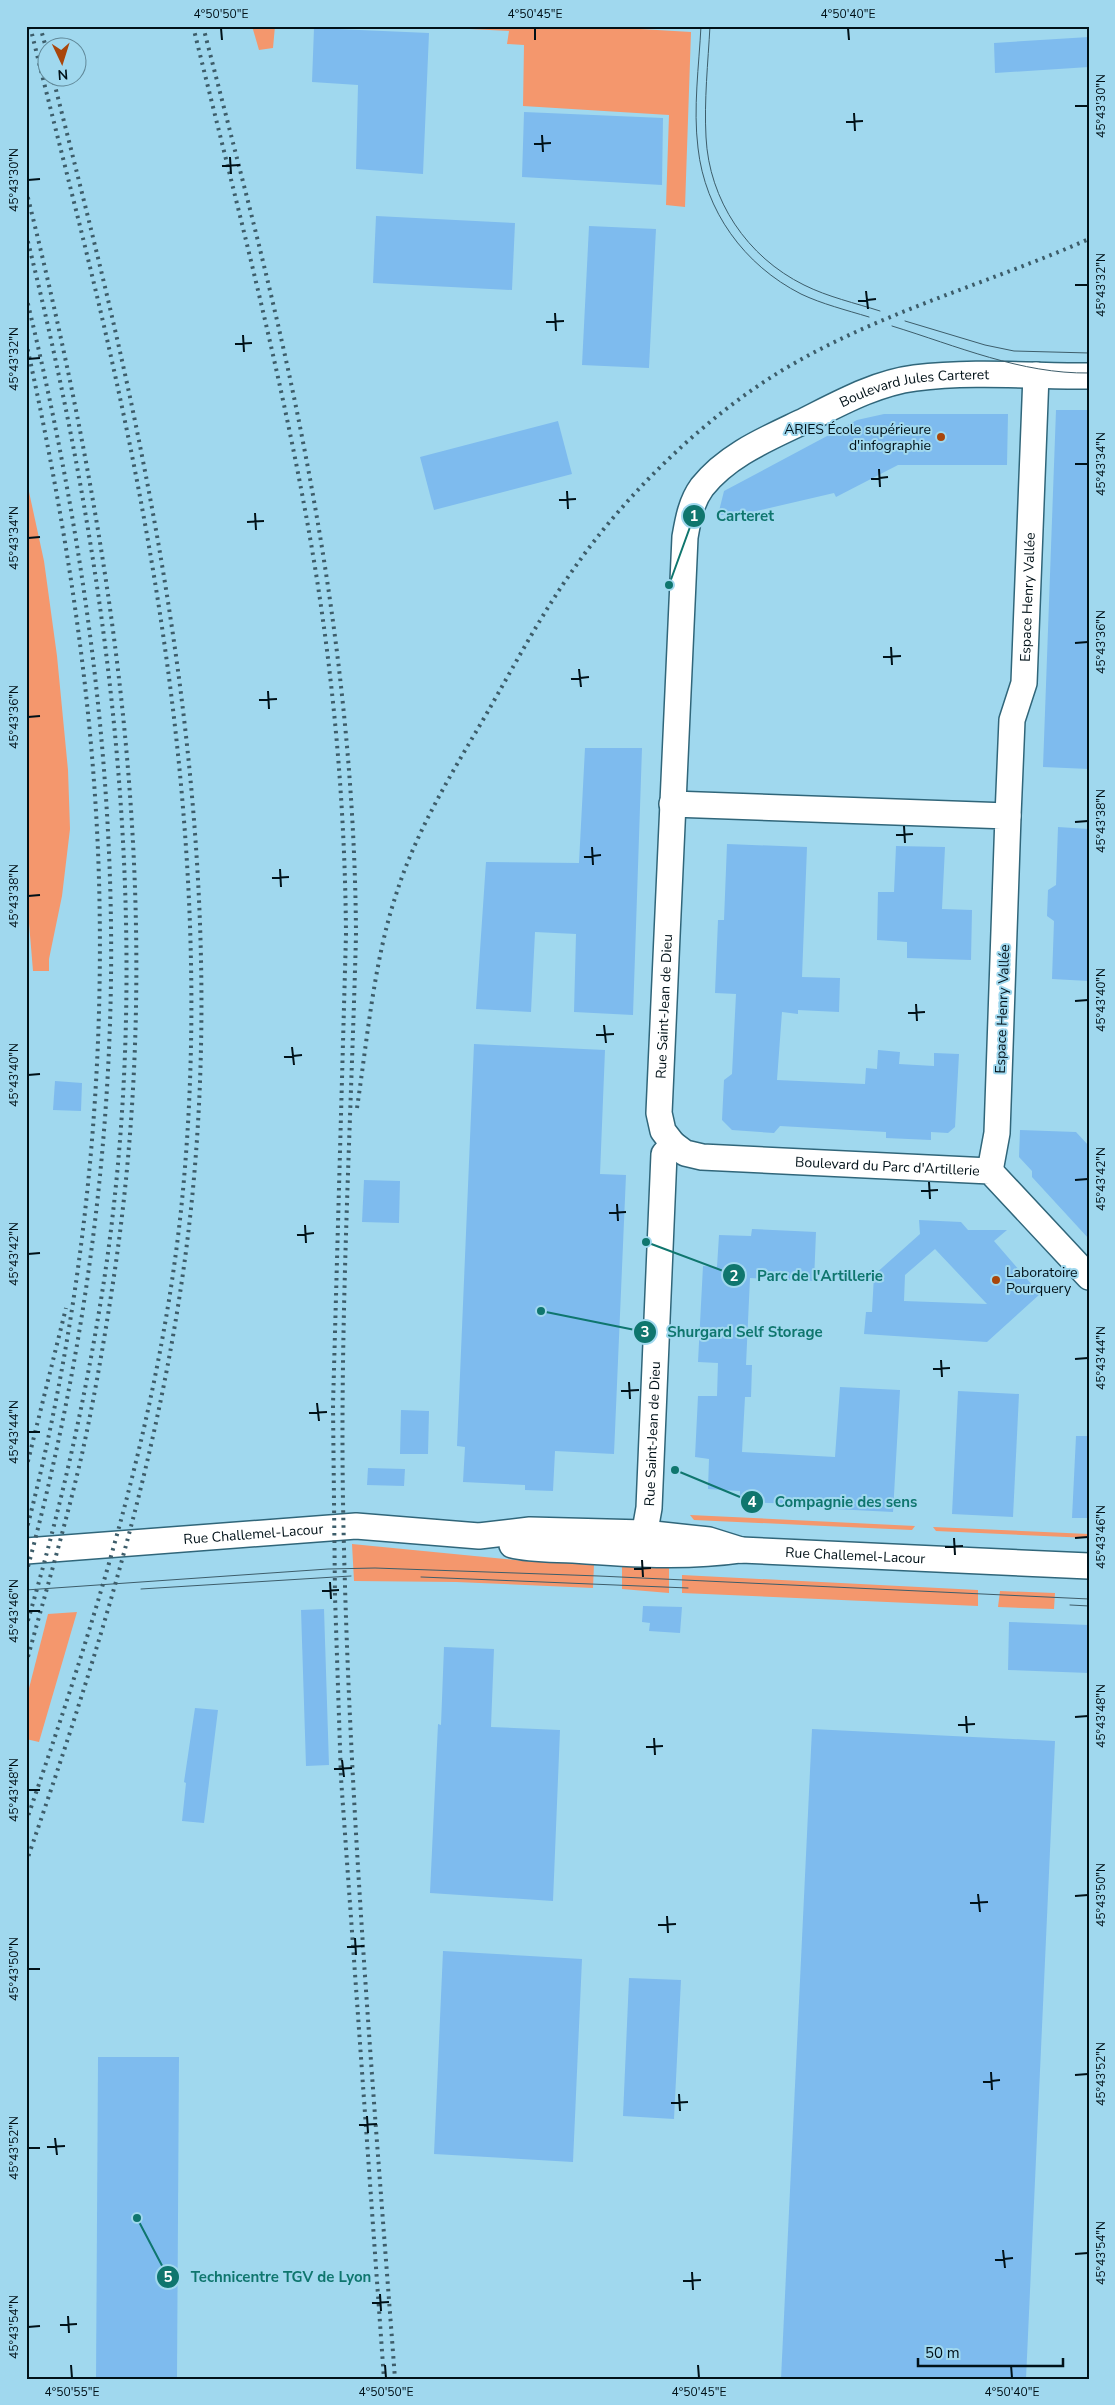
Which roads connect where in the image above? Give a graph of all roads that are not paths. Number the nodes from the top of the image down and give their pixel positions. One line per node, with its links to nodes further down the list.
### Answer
1 (1036, 375): 2 (street, Boulevard Jules Carteret); 3 (street, Boulevard Jules Carteret); 5 (street, Espace Henry Vallée)
2 (1089, 376)
3 (725, 464): 4 (street, Rue Saint-Jean de Dieu)
4 (672, 804): 5 (street); 6 (street, Rue Saint-Jean de Dieu)
5 (1008, 816): 7 (street, Espace Henry Vallée)
6 (673, 1144): 7 (street, Boulevard du Parc d'Artillerie); 9 (street, Rue Saint-Jean de Dieu)
7 (990, 1171): 8 (street, Boulevard du Parc d'Artillerie)
8 (1089, 1277)
9 (642, 1543): 10 (street, Rue Challemel-Lacour); 11 (street, Rue Challemel-Lacour)
10 (26, 1551)
11 (1089, 1566)

